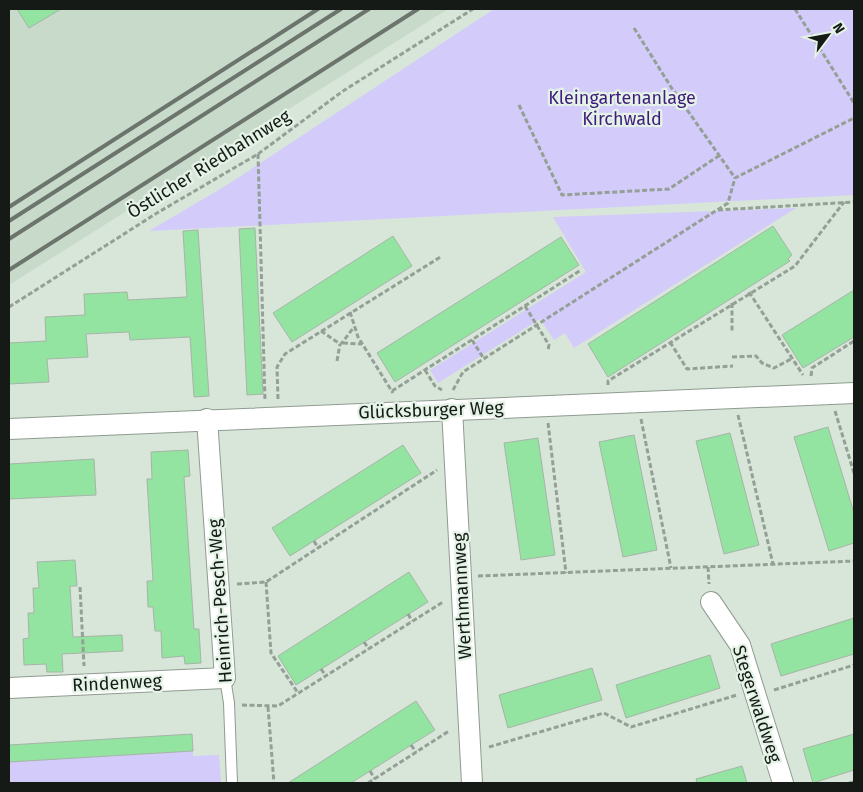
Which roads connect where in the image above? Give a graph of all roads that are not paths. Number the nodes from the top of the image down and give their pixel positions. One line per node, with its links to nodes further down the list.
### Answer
1 (854, 393): 2 (street, Glücksburger Weg)
2 (452, 409): 3 (street, Glücksburger Weg); 9 (street, Werthmannweg)
3 (207, 419): 4 (street, Glücksburger Weg); 6 (street, Heinrich-Pesch-Weg)
4 (9, 429)
5 (711, 602): 10 (street, Stegerwaldweg)
6 (224, 678): 7 (street, Rindenweg); 8 (lane, Heinrich-Pesch-Weg)
7 (9, 688)
8 (232, 783)
9 (472, 783)
10 (783, 783)

